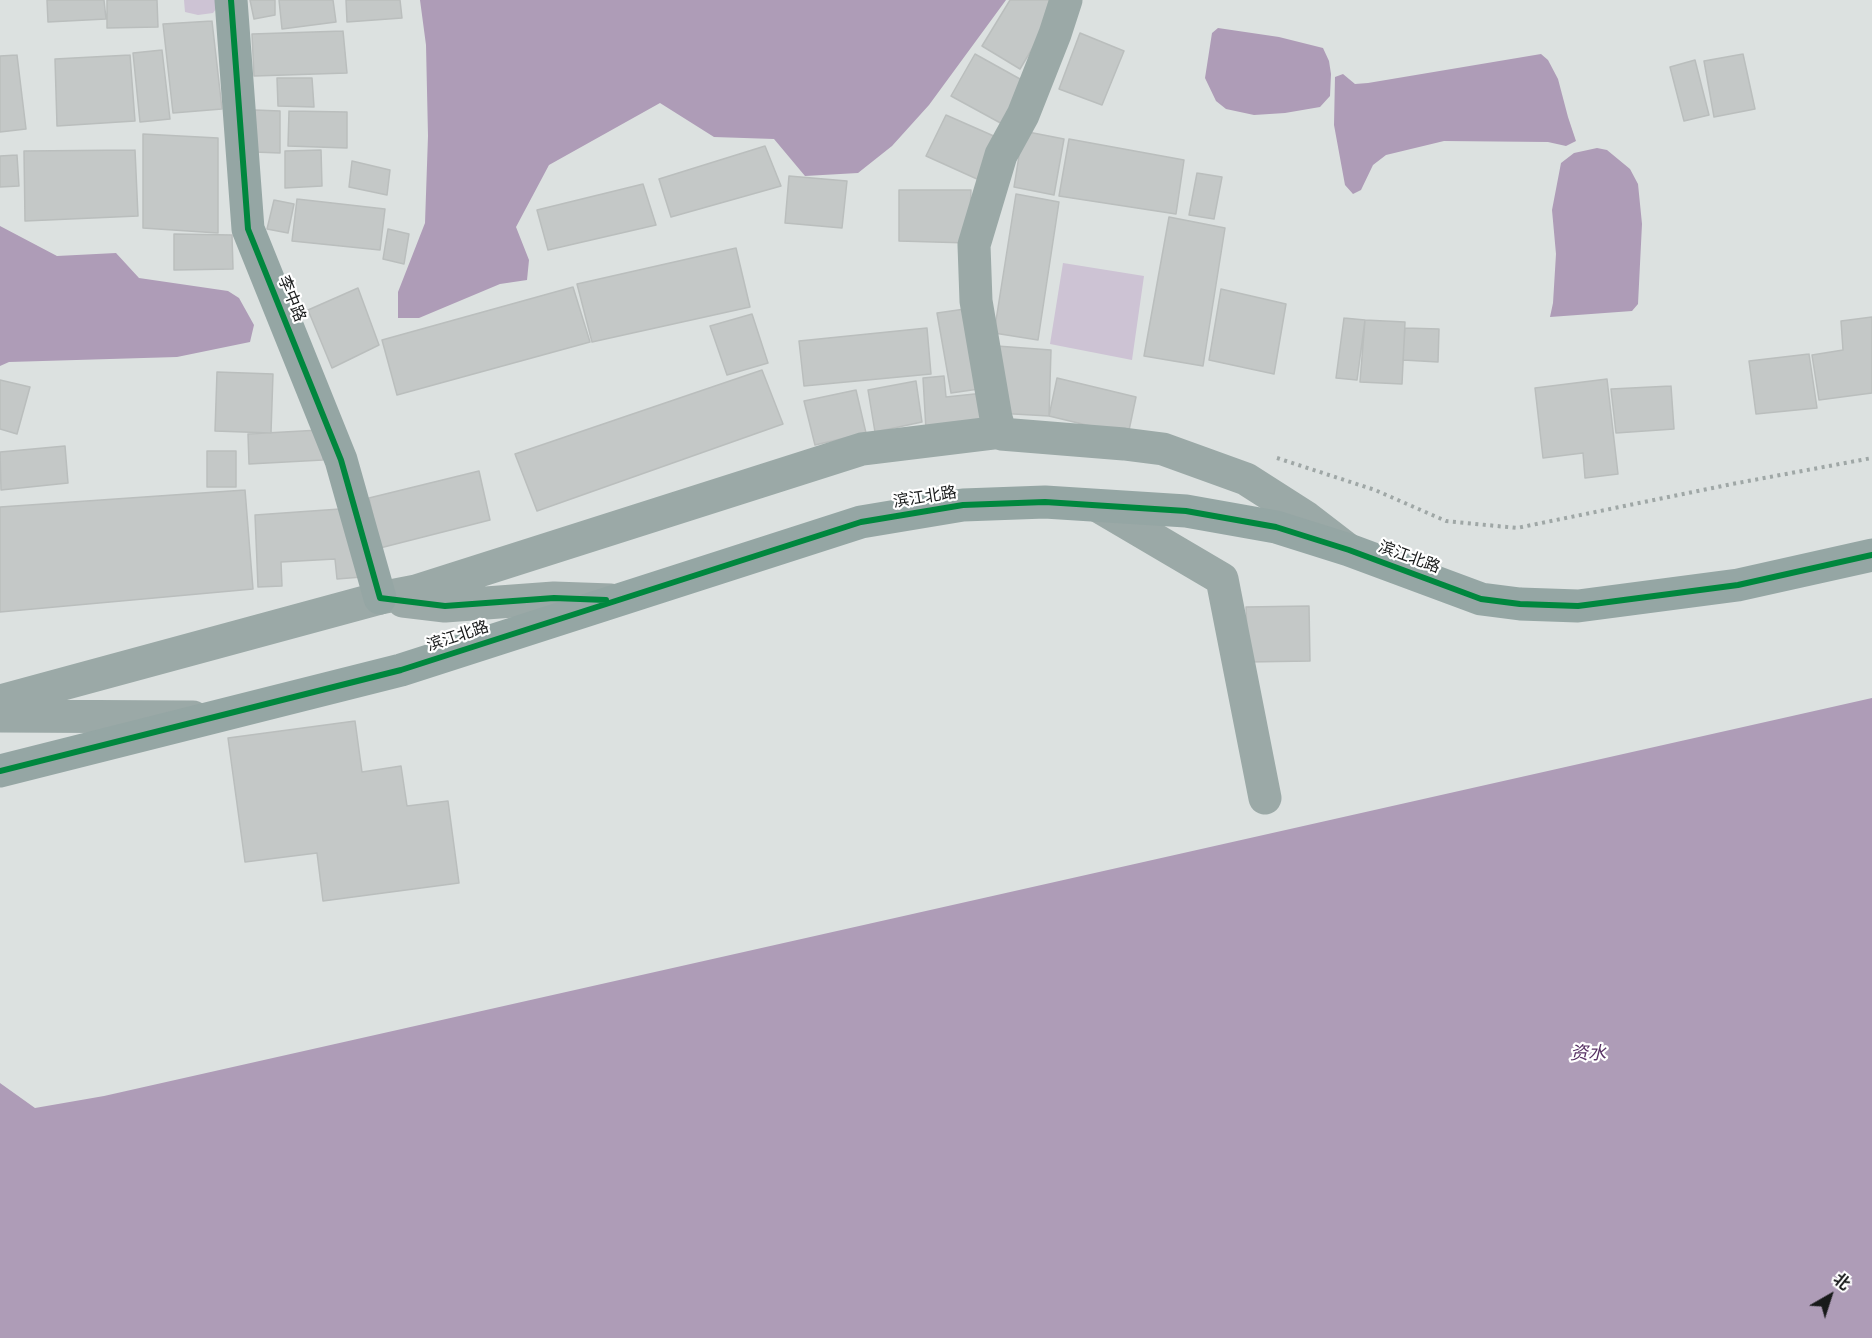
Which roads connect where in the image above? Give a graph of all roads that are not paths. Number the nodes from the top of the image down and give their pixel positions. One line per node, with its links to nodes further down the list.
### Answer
1 (231, 0): 7 (street, 李中路)
2 (1066, 0): 3 (street)
3 (1001, 432): 5 (street); 7 (street)
4 (1098, 506): 5 (street, 滨江北路); 8 (street, 滨江北路); 13 (street)
5 (1348, 550): 6 (street, 滨江北路)
6 (1872, 555)
7 (380, 598): 8 (street); 9 (street)
8 (616, 600): 11 (street, 滨江北路)
9 (0, 701)
10 (0, 716): 11 (street)
11 (211, 717): 12 (street, 滨江北路)
12 (0, 771)
13 (1265, 798)

